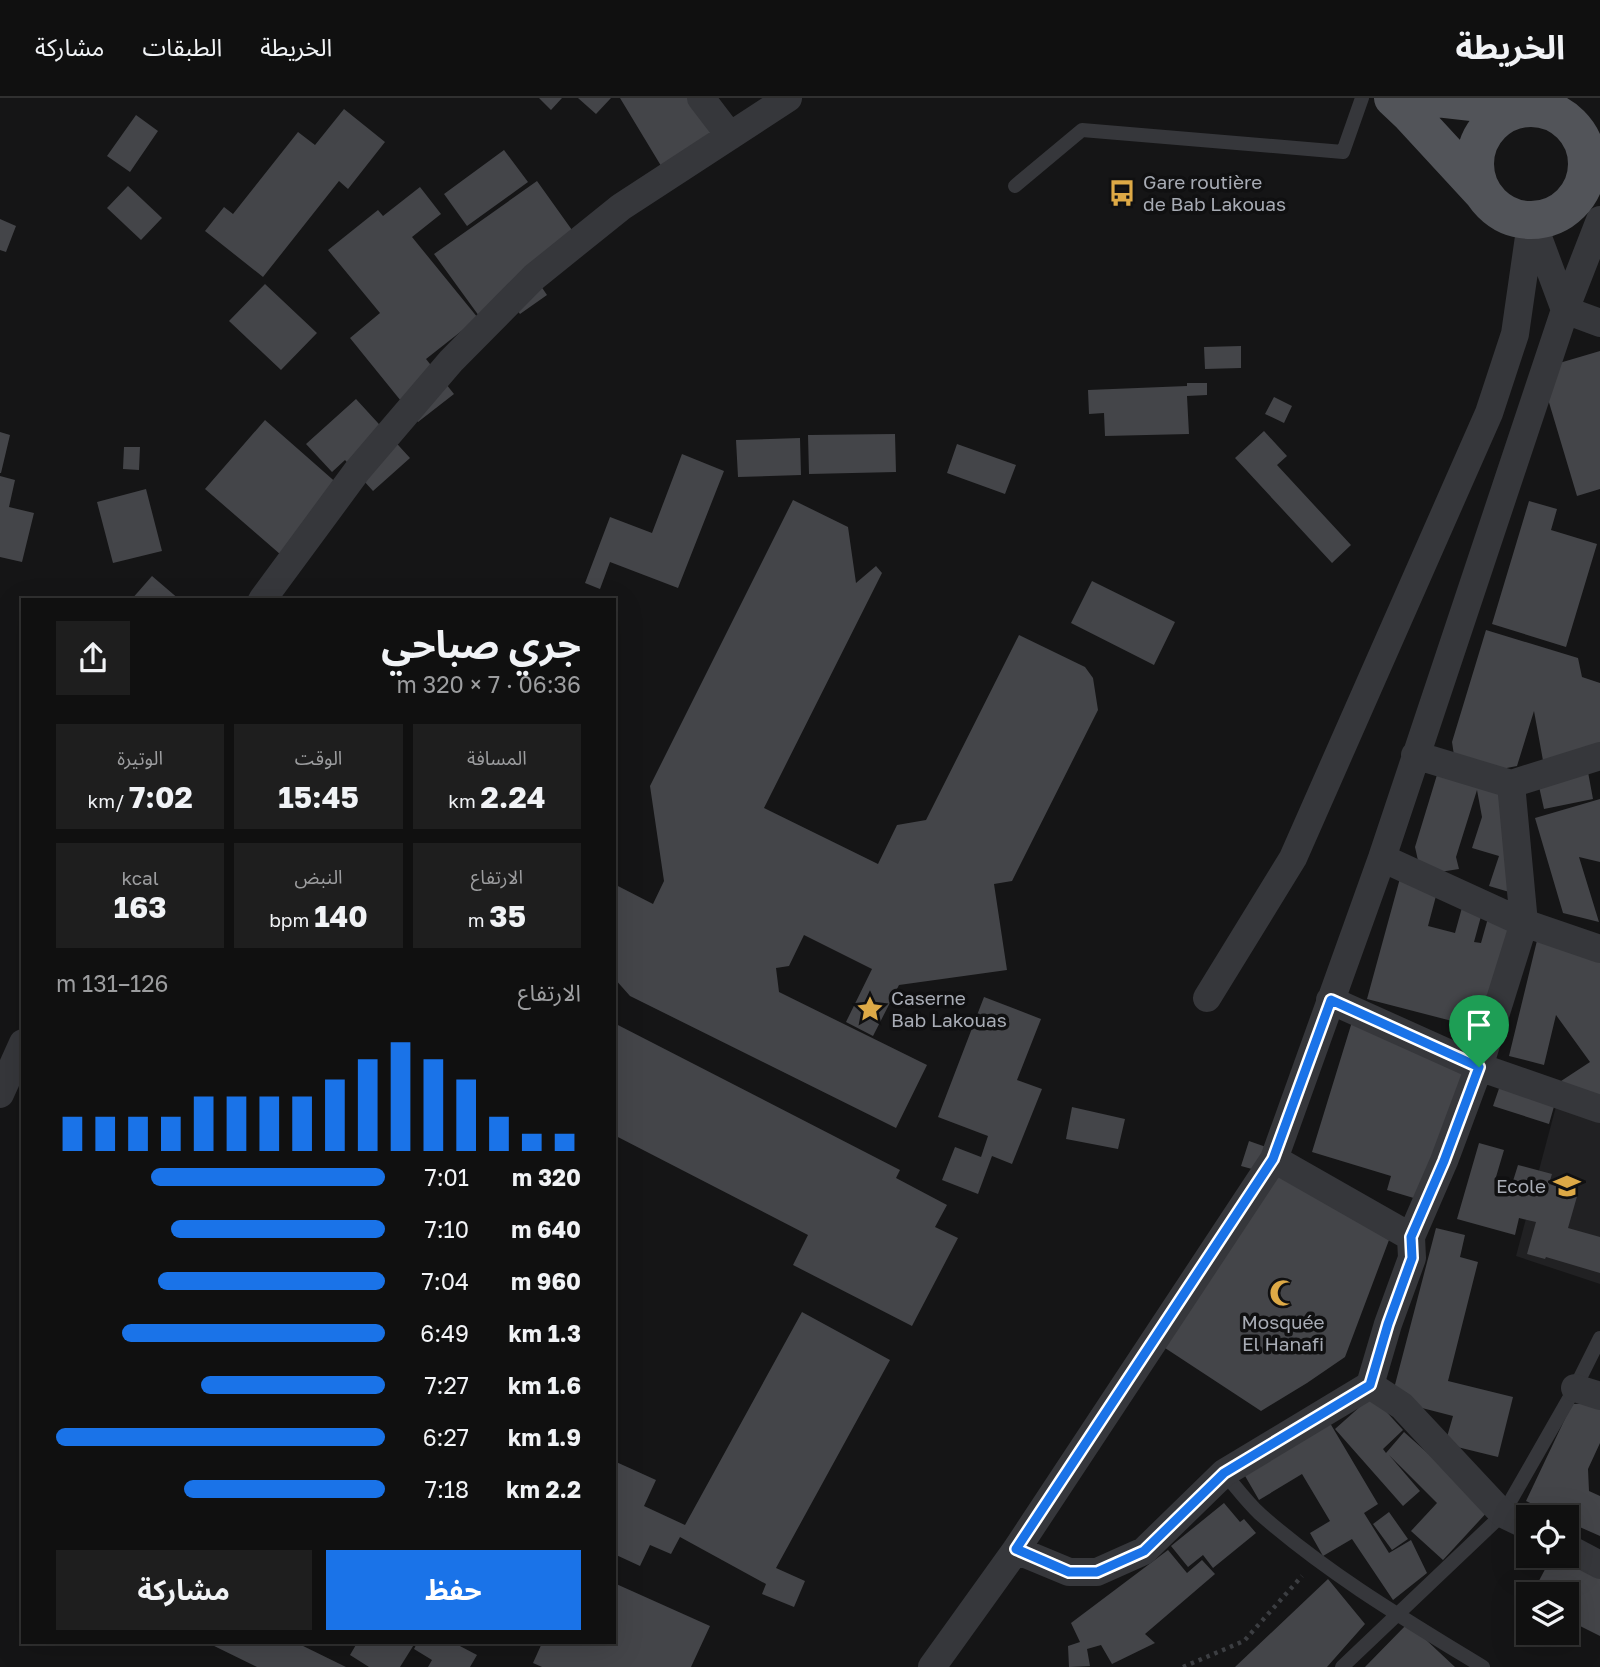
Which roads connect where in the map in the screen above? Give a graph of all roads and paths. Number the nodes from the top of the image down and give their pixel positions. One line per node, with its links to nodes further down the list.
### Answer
1 (701, 98): 8 (street)
2 (788, 98): 8 (street)
3 (1362, 98): 9 (lane)
4 (1393, 98): 10 (main road)
5 (1437, 98): 6 (main road)
6 (1543, 112): 7 (main road); 10 (main road); 11 (main road)
7 (1600, 116)
8 (730, 136): 15 (street)
9 (1015, 186)
10 (1482, 192): 11 (main road)
11 (1532, 220): 13 (street); 22 (street)
12 (1600, 220): 13 (street)
13 (1565, 310): 14 (street); 16 (street)
14 (1600, 323)
15 (263, 598)
16 (1415, 755): 18 (street); 19 (street)
17 (1600, 756): 18 (street)
18 (1511, 784): 20 (street)
19 (1382, 858): 20 (street); 23 (street)
20 (1524, 923): 21 (street); 25 (street)
21 (1600, 948)
22 (1207, 998)
23 (1331, 1000): 25 (street); 28 (street)
24 (21, 1047): 26 (street)
25 (1479, 1067): 27 (street); 29 (street)
26 (0, 1094)
27 (1600, 1109)
28 (1273, 1159): 29 (street); 36 (street)
29 (1411, 1237): 31 (street)
30 (1600, 1338): 32 (lane)
31 (1370, 1385): 33 (street); 35 (street)
32 (1587, 1392): 34 (lane)
33 (1224, 1473): 36 (street); 38 (lane)
34 (1524, 1505)
35 (1516, 1520): 40 (lane)
36 (1016, 1549): 41 (street)
37 (1579, 1554): 39 (street)
38 (1317, 1560): 40 (lane); 42 (path)
39 (1600, 1564)
40 (1397, 1614): 43 (lane); 44 (lane)
41 (932, 1667)
42 (1183, 1667)
43 (1342, 1667)
44 (1483, 1667)

